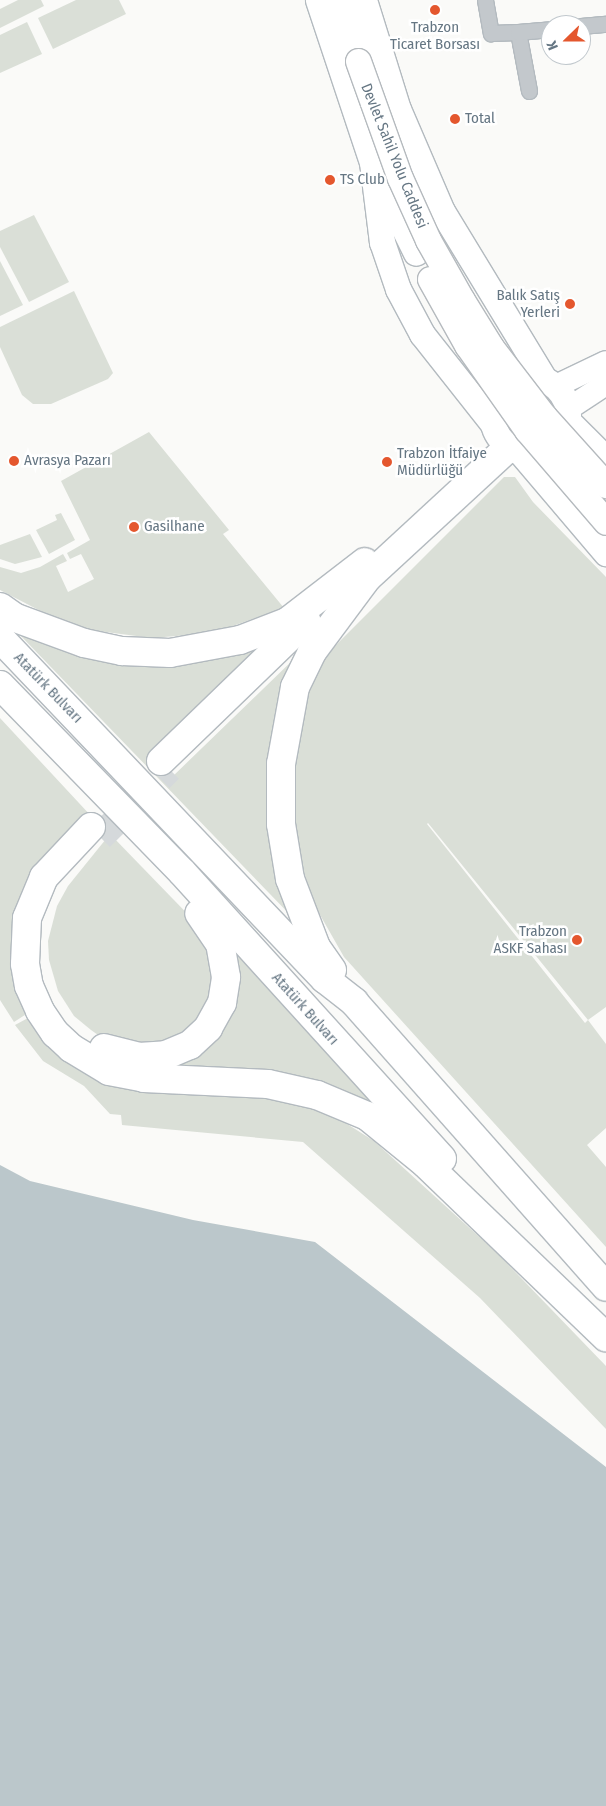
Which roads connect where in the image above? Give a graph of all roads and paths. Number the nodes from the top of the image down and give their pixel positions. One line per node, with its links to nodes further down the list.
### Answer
1 (318, 0): 10 (main road)
2 (340, 0): 17 (main road, Devlet Sahil Yolu Caddesi, bridge)
3 (364, 0): 12 (main road)
4 (485, 0): 8 (street)
5 (606, 24): 6 (street)
6 (591, 25)
7 (541, 30): 8 (street)
8 (518, 32): 9 (street)
9 (529, 91)
10 (372, 162): 15 (main road); 18 (main road, Devlet Sahil Yolu Caddesi, bridge)
11 (606, 362): 12 (main road)
12 (550, 383): 14 (main road); 15 (main road)
13 (606, 384): 14 (main road)
14 (568, 415): 15 (main road); 16 (main road)
15 (505, 439): 19 (main road); 20 (highway)
16 (606, 459)
17 (606, 485)
18 (606, 522)
19 (606, 552)
20 (363, 573): 21 (highway); 25 (highway); 26 (highway)
21 (0, 607)
22 (0, 638): 26 (highway, Atatürk Bulvarı)
23 (0, 685): 28 (highway, Atatürk Bulvarı)
24 (0, 696): 28 (highway)
25 (165, 765)
26 (354, 1002): 27 (highway, Atatürk Bulvarı)
27 (606, 1287)
28 (606, 1337)

